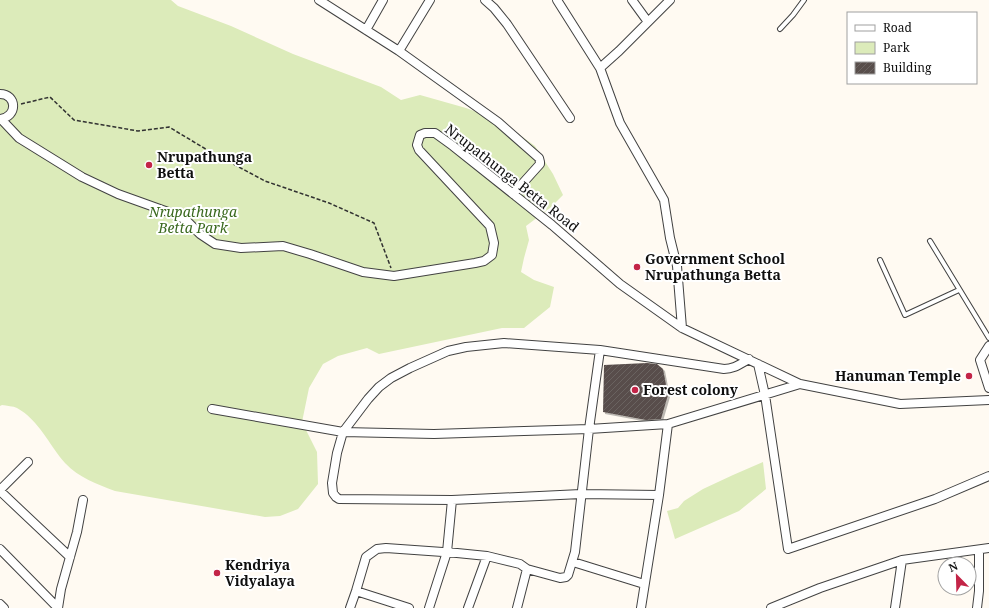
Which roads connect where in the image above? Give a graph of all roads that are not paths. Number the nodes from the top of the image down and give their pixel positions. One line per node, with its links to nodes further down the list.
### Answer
1 (319, 0): 11 (street)
2 (383, 0): 11 (street)
3 (430, 0): 12 (street)
4 (485, 0): 15 (street)
5 (557, 0): 13 (street)
6 (632, 0): 9 (street)
7 (670, 0): 9 (street)
8 (804, 0): 10 (lane)
9 (648, 22): 13 (street)
10 (780, 29)
11 (366, 30): 12 (street)
12 (399, 52): 17 (street)
13 (600, 68): 21 (street)
14 (0, 94): 16 (street, Nrupathunga Betta Road)
15 (570, 118)
16 (1, 119): 17 (street, Nrupathunga Betta Road)
17 (514, 194): 21 (street, Nrupathunga Betta Road)
18 (930, 241): 20 (lane)
19 (880, 260): 20 (lane)
20 (959, 290): 22 (lane)
21 (682, 328): 25 (street, Nrupathunga Betta Road)
22 (989, 338)
23 (989, 346): 28 (street)
24 (600, 350): 25 (street); 33 (street); 34 (street)
25 (749, 359): 26 (street, Nrupathunga Betta Road)
26 (758, 364): 27 (street, Nrupathunga Betta Road); 29 (street)
27 (800, 384): 29 (street); 30 (street, Nrupathunga Betta Road)
28 (989, 388)
29 (765, 395): 32 (street); 36 (street)
30 (989, 400)
31 (212, 409): 34 (street)
32 (668, 424): 33 (street); 39 (street)
33 (589, 429): 34 (street); 38 (street)
34 (343, 432): 41 (street)
35 (28, 462): 37 (street)
36 (989, 476)
37 (0, 490): 47 (street)
38 (581, 494): 39 (street); 41 (street); 49 (street)
39 (659, 495): 51 (street)
40 (83, 500): 47 (street)
41 (452, 500): 45 (street)
42 (989, 548): 44 (street)
43 (0, 549): 55 (street)
44 (979, 550): 48 (street); 64 (street)
45 (447, 552): 46 (street); 52 (street); 58 (street)
46 (487, 556): 50 (street); 59 (street)
47 (70, 557): 55 (street)
48 (902, 560): 62 (street); 63 (street)
49 (573, 562): 50 (street); 51 (street)
50 (527, 569): 60 (street)
51 (644, 584): 61 (street)
52 (356, 591): 56 (street); 57 (street)
53 (0, 604): 54 (street)
54 (4, 608)
55 (58, 608)
56 (350, 608)
57 (409, 608)
58 (429, 608)
59 (468, 608)
60 (517, 608)
61 (641, 608)
62 (771, 608)
63 (895, 608)
64 (977, 608)

